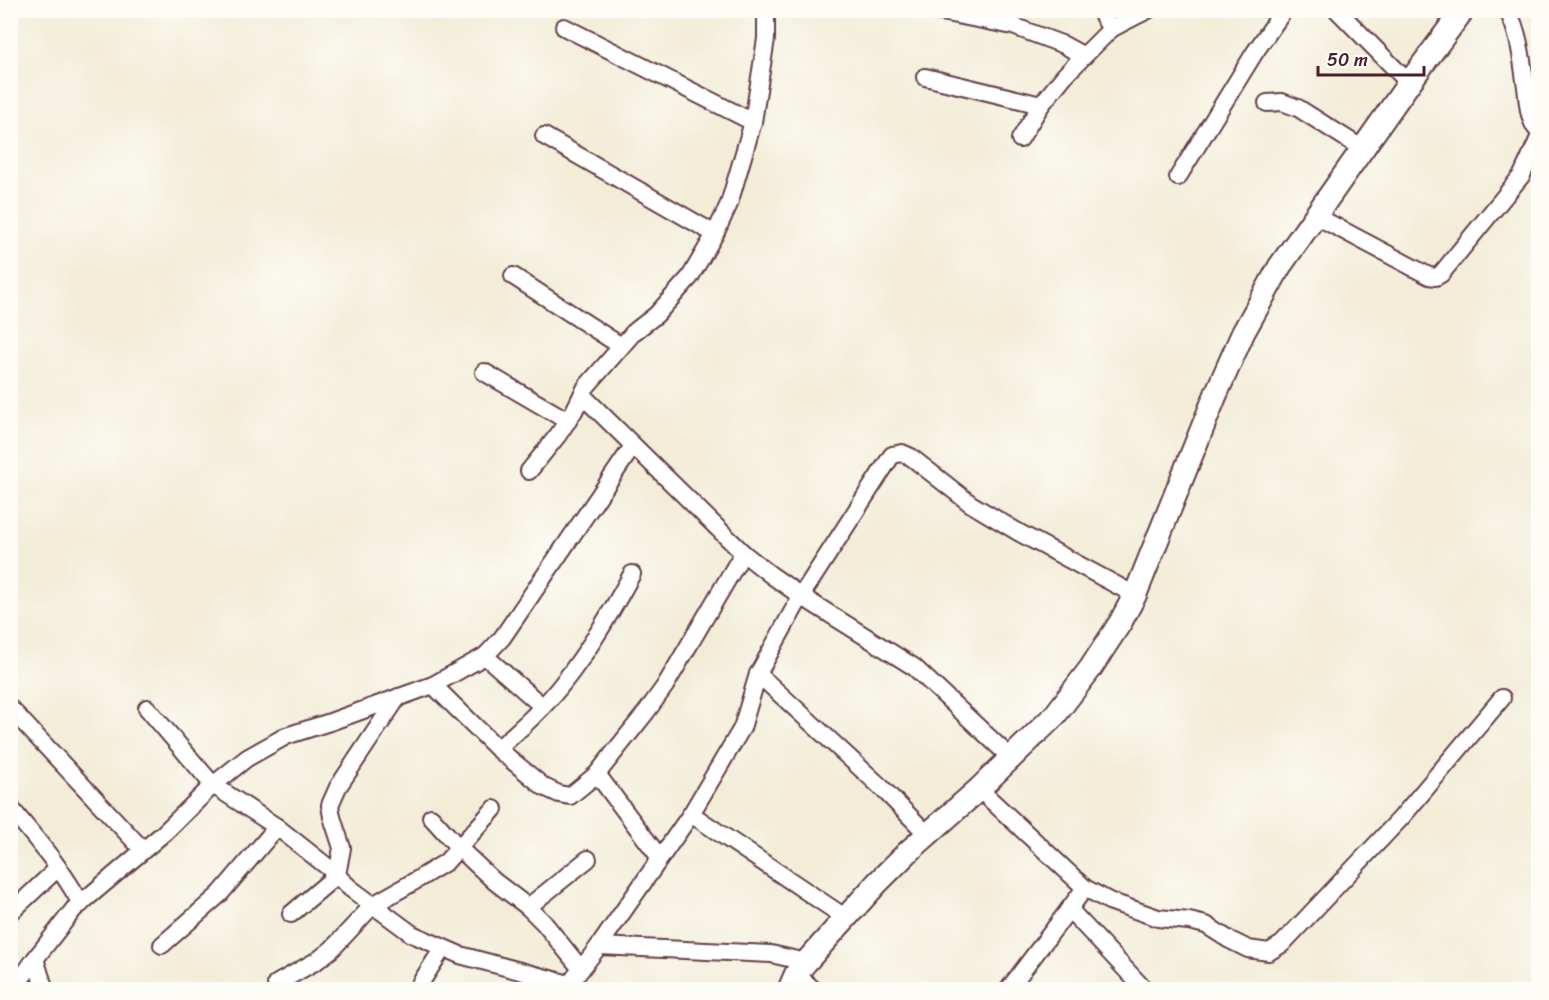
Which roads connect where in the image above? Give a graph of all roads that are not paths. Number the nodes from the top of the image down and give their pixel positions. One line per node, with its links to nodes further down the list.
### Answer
1 (763, 10): 16 (street)
2 (931, 10): 11 (street)
3 (1102, 10): 10 (street)
4 (1148, 10): 10 (street)
5 (1284, 10): 22 (street)
6 (1337, 10): 13 (street)
7 (1507, 10): 17 (street)
8 (1460, 12): 13 (main road)
9 (564, 27): 16 (street)
10 (1111, 29): 11 (street)
11 (1084, 56): 15 (street)
12 (925, 77): 15 (street)
13 (1409, 83): 21 (main road)
14 (1267, 104): 21 (street)
15 (1041, 105): 19 (street)
16 (753, 122): 24 (street)
17 (1539, 131)
18 (544, 136): 24 (street)
19 (1020, 139)
20 (1539, 140): 23 (street)
21 (1363, 148): 23 (main road)
22 (1178, 177)
23 (1316, 216): 34 (main road)
24 (715, 234): 26 (street)
25 (513, 276): 26 (street)
26 (621, 346): 28 (street)
27 (484, 372): 29 (street)
28 (582, 395): 29 (street); 30 (street)
29 (568, 422): 31 (street)
30 (633, 446): 32 (street); 36 (street)
31 (529, 471)
32 (743, 553): 35 (street); 46 (street)
33 (632, 574): 41 (street)
34 (1136, 595): 35 (street); 45 (main road)
35 (801, 596): 37 (street); 45 (street)
36 (485, 656): 38 (street); 41 (street)
37 (758, 674): 51 (street); 54 (street)
38 (433, 685): 39 (street); 44 (street)
39 (398, 698): 47 (street); 60 (street)
40 (1502, 698): 61 (street)
41 (542, 706): 44 (street)
42 (10, 708): 56 (street)
43 (147, 708): 47 (street)
44 (498, 749): 46 (street)
45 (1011, 759): 48 (main road)
46 (597, 774): 57 (street)
47 (213, 785): 53 (street); 56 (street)
48 (979, 789): 54 (main road); 61 (street)
49 (10, 807): 59 (street)
50 (494, 809): 55 (street)
51 (691, 814): 57 (street); 68 (street)
52 (431, 817): 55 (street)
53 (278, 827): 60 (street); 69 (street)
54 (928, 835): 68 (main road)
55 (459, 848): 63 (street); 65 (street)
56 (143, 850): 62 (street)
57 (660, 858): 70 (street)
58 (588, 859): 65 (street)
59 (58, 868): 62 (street); 64 (street)
60 (337, 875): 63 (street); 67 (street)
61 (1085, 888): 66 (street)
62 (81, 904): 72 (street)
63 (373, 904): 71 (street); 75 (street)
64 (13, 905)
65 (528, 908): 73 (street)
66 (1069, 909): 81 (street); 82 (street)
67 (291, 914)
68 (846, 918): 74 (main road)
69 (162, 945)
70 (599, 946): 73 (street); 74 (street)
71 (444, 948): 76 (street); 79 (street)
72 (35, 959): 77 (street); 78 (street)
73 (581, 969): 76 (street)
74 (797, 975): 80 (street)
75 (276, 984)
76 (567, 987)
77 (13, 990)
78 (45, 990)
79 (416, 990)
80 (814, 990)
81 (1008, 990)
82 (1145, 990)

